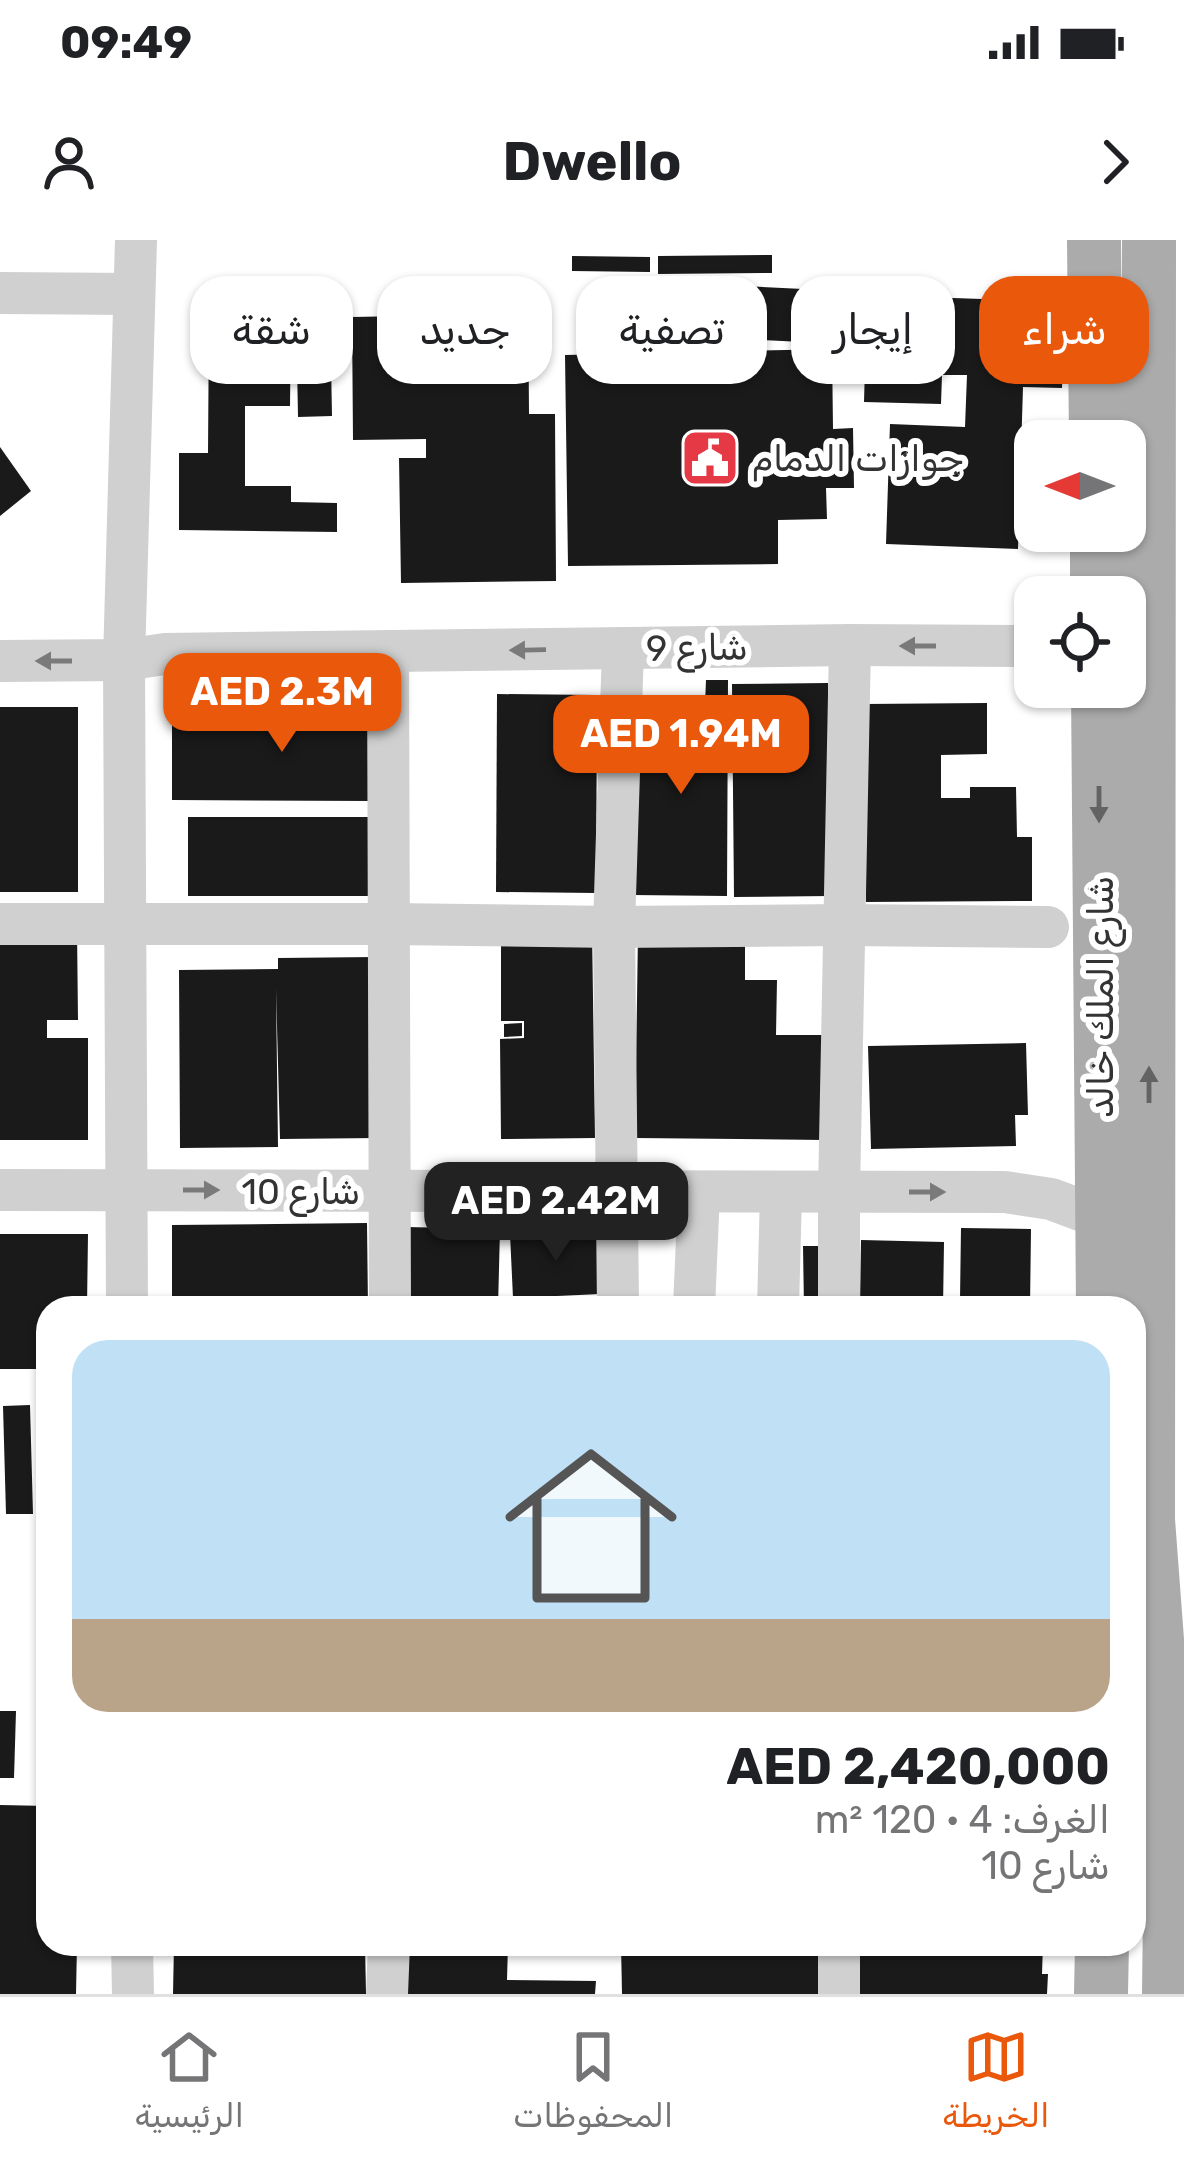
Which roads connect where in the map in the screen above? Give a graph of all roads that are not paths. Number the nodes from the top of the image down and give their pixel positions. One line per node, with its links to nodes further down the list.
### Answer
1 (136, 240): 5 (street)
2 (1094, 240): 6 (main road)
3 (1149, 240): 8 (main road)
4 (0, 293): 5 (street)
5 (134, 294): 12 (street)
6 (1096, 420)
7 (850, 645): 9 (street, شارع 9, one-way to 7); 10 (street, شارع 9); 18 (street)
8 (1153, 645): 28 (main road, one-way to 8)
9 (1014, 646)
10 (623, 648): 11 (street, شارع 9, one-way to 11); 19 (street)
11 (388, 652): 12 (street, شارع 9); 17 (street)
12 (124, 660): 13 (street, شارع 9, one-way to 13); 16 (street)
13 (0, 661)
14 (1100, 708): 28 (main road, شارع الملك خالد, one-way to 28)
15 (0, 924): 16 (street)
16 (125, 924): 17 (street); 22 (street)
17 (390, 924): 19 (street); 23 (street)
18 (846, 925): 19 (street); 20 (street); 24 (street)
19 (614, 928): 25 (street)
20 (1048, 928)
21 (0, 1190): 22 (street, شارع 10)
22 (127, 1190): 23 (street, شارع 10, one-way to 23); 29 (street)
23 (390, 1191): 25 (street, شارع 10); 30 (street)
24 (839, 1191): 27 (street, شارع 10); 28 (street, شارع 10, one-way to 28); 34 (street)
25 (617, 1192): 26 (street, شارع 10); 31 (street)
26 (699, 1192): 27 (street, شارع 10); 32 (street)
27 (781, 1192): 33 (street)
28 (1145, 1207): 35 (main road, شارع الملك خالد); 36 (main road, شارع الملك خالد)
29 (127, 1296)
30 (390, 1296)
31 (618, 1296)
32 (695, 1296)
33 (778, 1296)
34 (839, 1296)
35 (1107, 1296)
36 (1166, 1520): 37 (main road, شارع الملك خالد)
37 (1178, 1827): 46 (main road, شارع الملك خالد)
38 (132, 1956): 42 (street)
39 (389, 1956): 43 (street)
40 (839, 1956): 44 (street)
41 (1102, 1956): 45 (main road)
42 (133, 1994)
43 (387, 1994)
44 (839, 1994)
45 (1100, 1994)
46 (1169, 1994)

